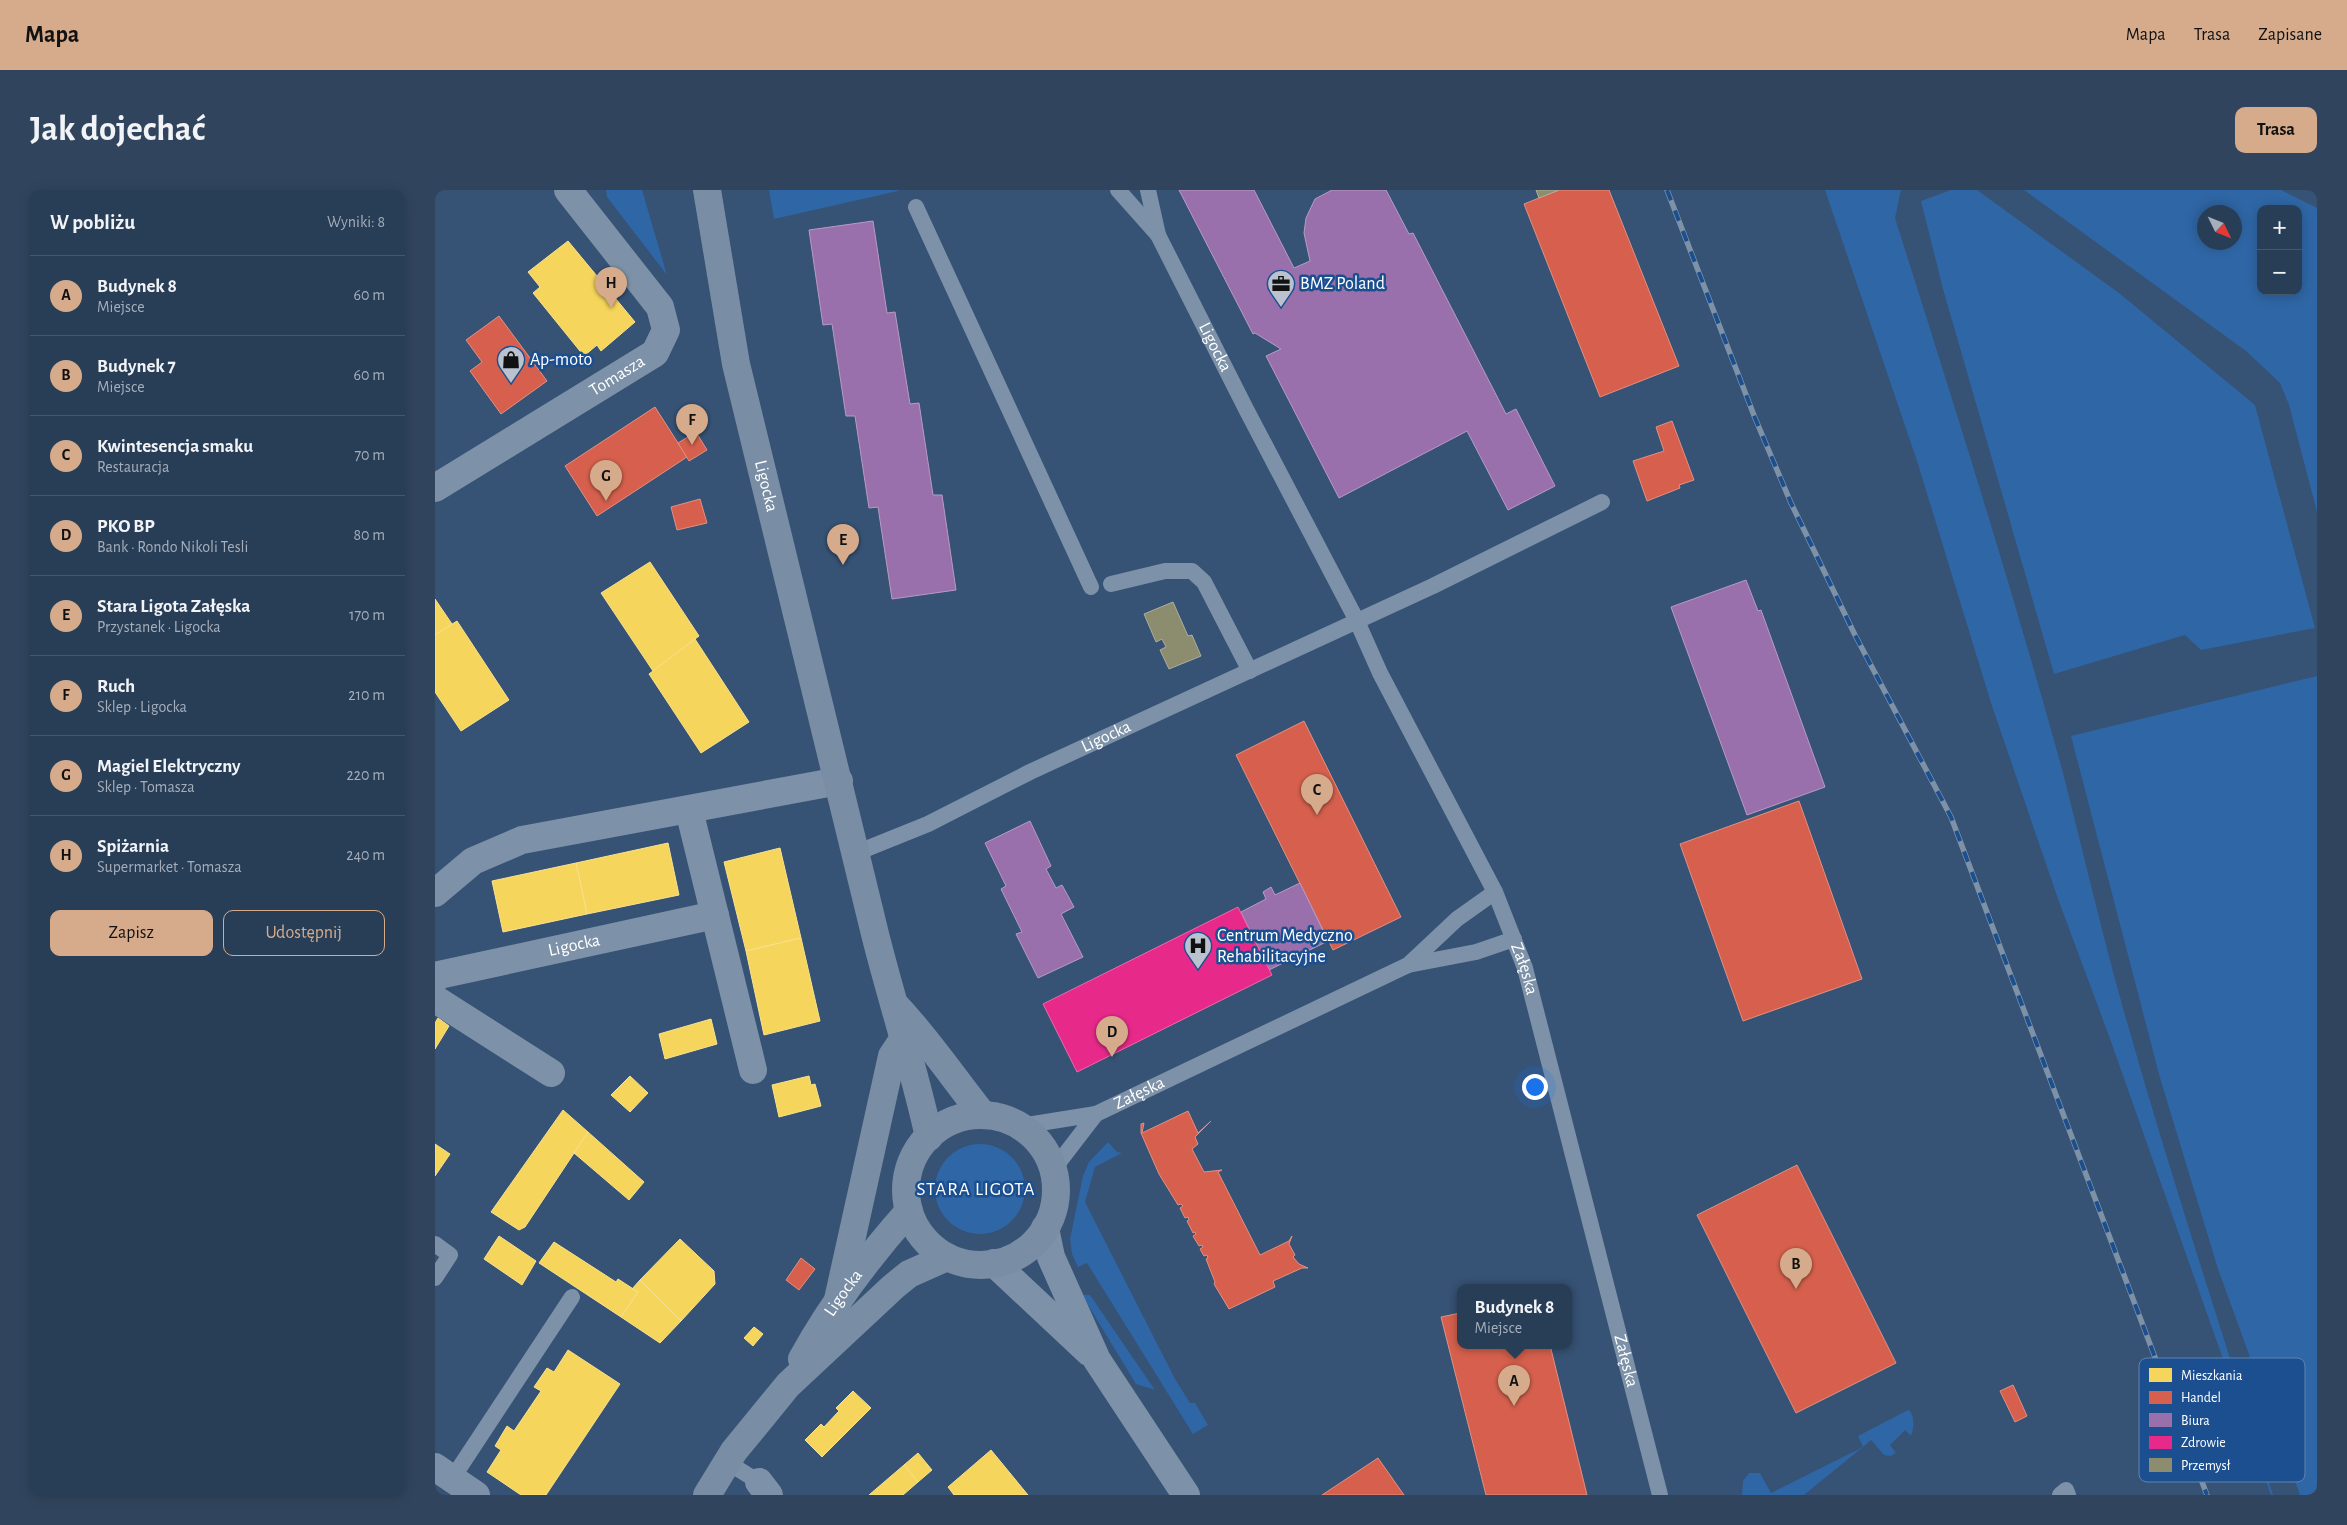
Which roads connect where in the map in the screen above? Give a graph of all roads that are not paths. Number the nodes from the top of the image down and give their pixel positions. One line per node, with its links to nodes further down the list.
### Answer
1 (568, 190): 7 (street, Tomasza)
2 (707, 190): 13 (street, Ligocka)
3 (1118, 190): 6 (lane, Ligocka)
4 (1148, 190): 6 (lane, Ligocka)
5 (916, 207): 10 (lane)
6 (1158, 235): 11 (lane, Ligocka)
7 (435, 488)
8 (1602, 502): 11 (lane, Ligocka)
9 (1111, 584): 12 (lane)
10 (1091, 587)
11 (1356, 619): 12 (lane, Ligocka); 16 (lane, Ligocka)
12 (1250, 671): 15 (lane, Ligocka)
13 (839, 781): 14 (street); 15 (street, Ligocka)
14 (689, 810): 17 (street); 18 (street)
15 (856, 853): 23 (street, Ligocka)
16 (1495, 892): 19 (lane, Załęska); 20 (lane, Załęska)
17 (435, 893)
18 (715, 914): 21 (street, Ligocka); 25 (street)
19 (1514, 939): 20 (lane); 48 (lane, Załęska)
20 (1408, 966): 27 (lane, Załęska)
21 (435, 979)
22 (435, 999): 26 (street)
23 (892, 1001): 24 (street, Ligocka); 28 (street, Ligocka)
24 (904, 1038): 30 (street, Ligocka); 39 (street)
25 (753, 1070)
26 (551, 1073)
27 (1096, 1114): 29 (lane); 31 (lane)
28 (983, 1115): 29 (street); 30 (street)
29 (1021, 1126): 31 (street)
30 (929, 1137): 32 (street)
31 (1053, 1170): 33 (street)
32 (909, 1211): 35 (street); 39 (street, Ligocka)
33 (1045, 1228): 36 (street); 40 (street)
34 (435, 1244): 37 (lane)
35 (947, 1257): 36 (street); 41 (street, Ligocka)
36 (994, 1263): 40 (street)
37 (435, 1278)
38 (572, 1297): 43 (lane)
39 (837, 1304): 41 (street, Ligocka)
40 (1097, 1360): 47 (street)
41 (788, 1384): 42 (street, Ligocka)
42 (727, 1462): 44 (lane); 46 (street, Ligocka)
43 (443, 1473): 45 (street)
44 (764, 1488)
45 (476, 1495)
46 (707, 1495)
47 (1186, 1495)
48 (1660, 1495)
49 (2060, 1495): 50 (lane)
50 (2068, 1495)

